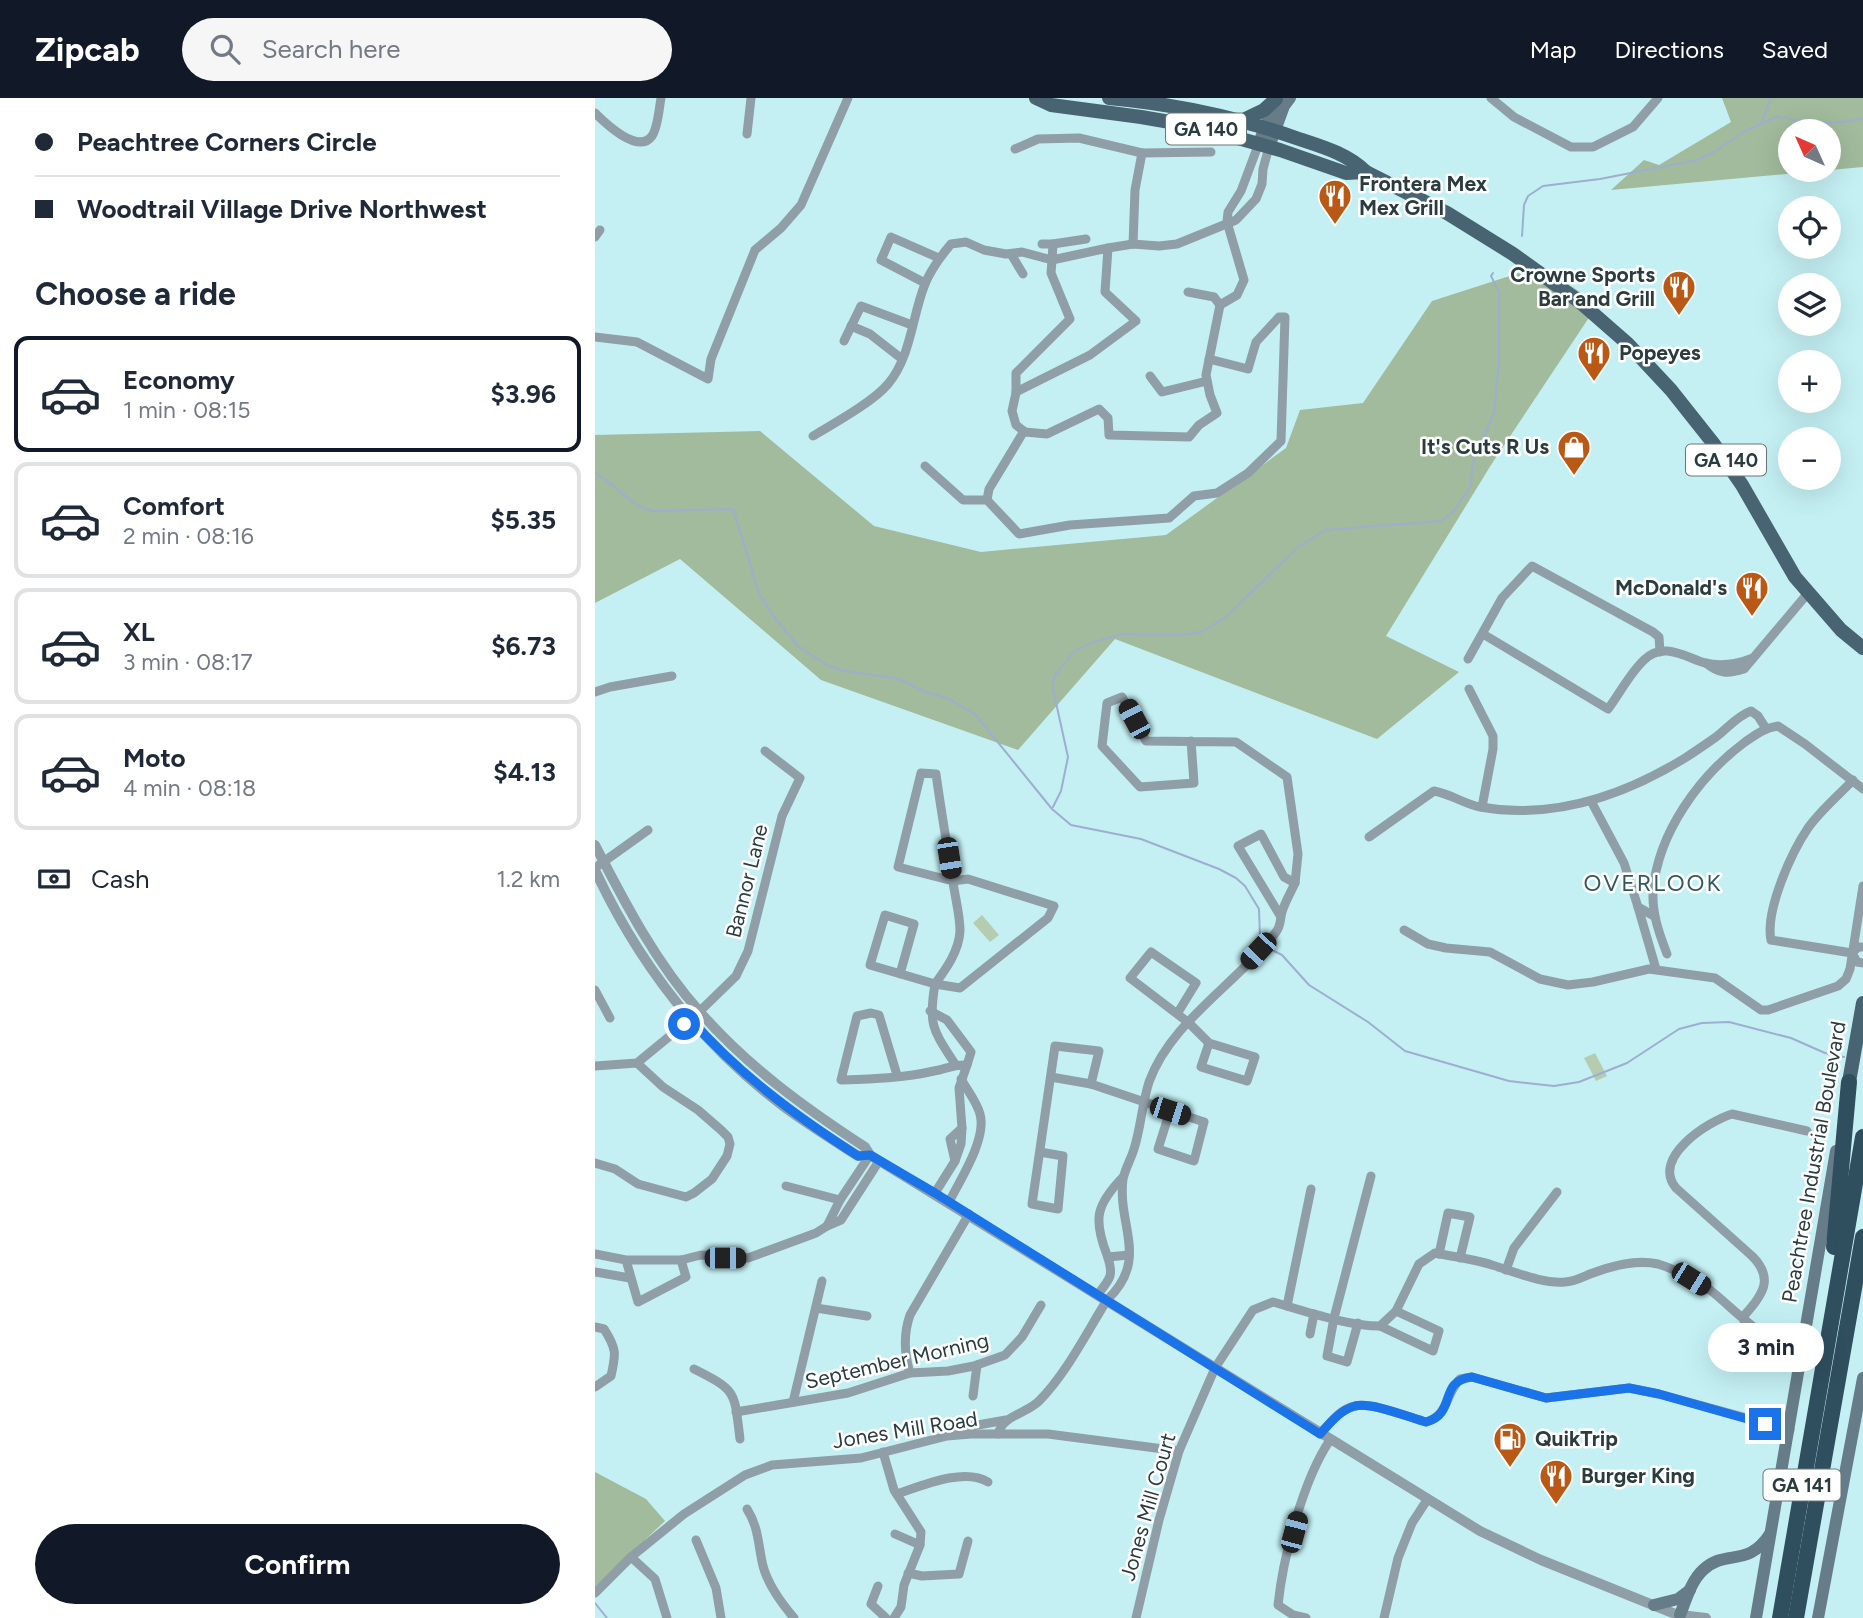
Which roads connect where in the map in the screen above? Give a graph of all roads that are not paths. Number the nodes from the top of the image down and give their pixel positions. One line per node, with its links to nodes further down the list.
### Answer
1 (661, 98): 10 (street)
2 (751, 98): 13 (street)
3 (848, 98): 36 (street)
4 (1036, 98): 9 (main road, GA 140)
5 (1111, 98): 9 (street); 11 (main road, GA 140)
6 (1281, 98): 11 (main road); 12 (main road)
7 (1491, 98): 8 (street)
8 (1657, 98)
9 (1092, 110): 14 (main road, GA 140)
10 (595, 113)
11 (1241, 121): 12 (main road, GA 140)
12 (1270, 129): 14 (main road); 18 (main road, GA 140)
13 (747, 134)
14 (1264, 145): 18 (main road, GA 140); 19 (street); 20 (street)
15 (1015, 149): 17 (street)
16 (1211, 152): 17 (street)
17 (1142, 153): 25 (street)
18 (1366, 172): 47 (main road, GA 140)
19 (1241, 191): 20 (street); 21 (street)
20 (1256, 199): 21 (street)
21 (1227, 222): 25 (street); 33 (street)
22 (1086, 240): 24 (street)
23 (1042, 244): 24 (street)
24 (1053, 244): 29 (street)
25 (1133, 244): 26 (street)
26 (1108, 248): 29 (street); 42 (street)
27 (1011, 254): 28 (street); 29 (street); 30 (street)
28 (939, 258): 31 (street); 31 (street)
29 (1052, 260): 42 (street)
30 (1023, 274)
31 (925, 283): 34 (street)
32 (1188, 292): 33 (street)
33 (1220, 305): 39 (street)
34 (912, 325): 35 (street); 38 (street)
35 (851, 326): 37 (street); 38 (street)
36 (595, 337)
37 (843, 341)
38 (902, 359): 44 (street)
39 (1209, 359): 41 (street); 46 (street)
40 (1150, 376): 41 (street)
41 (1207, 381): 43 (street)
42 (1016, 392): 43 (street)
43 (1024, 431): 46 (street)
44 (813, 436)
45 (925, 466): 46 (street)
46 (987, 500)
47 (1808, 593): 48 (main road, GA 140); 52 (street)
48 (1841, 630): 50 (main road); 51 (main road, GA 140); 53 (main road)
49 (1483, 634): 52 (street); 52 (street); 54 (street)
50 (1863, 635)
51 (1863, 648)
52 (1660, 652)
53 (1863, 654)
54 (1468, 659)
55 (672, 676): 57 (street)
56 (1469, 689): 64 (street)
57 (595, 692)
58 (1765, 727): 61 (street); 63 (street); 73 (street)
59 (1191, 741): 59 (street); 70 (street)
60 (765, 751): 87 (street, Bannor Lane)
61 (1853, 780): 62 (street); 77 (street)
62 (1863, 789)
63 (1591, 801): 64 (street); 72 (street)
64 (1482, 807): 66 (street)
65 (648, 830): 68 (street)
66 (1369, 836)
67 (595, 845): 68 (street)
68 (600, 873): 87 (street)
69 (953, 881): 69 (street); 82 (street); 82 (street)
70 (1295, 883): 74 (street); 74 (street)
71 (1863, 886): 77 (street)
72 (1638, 907): 73 (street); 80 (street)
73 (1654, 916): 78 (street)
74 (1281, 917): 89 (street)
75 (1404, 930): 80 (street)
76 (1863, 947): 77 (street)
77 (1852, 953): 79 (street); 80 (street)
78 (1667, 954)
79 (1863, 963)
80 (1656, 969)
81 (900, 974): 81 (street); 82 (street)
82 (935, 984): 85 (street)
83 (595, 990): 88 (street)
84 (1863, 1003): 98 (main road, Peachtree Industrial Boulevard)
85 (930, 1011): 92 (street); 93 (street)
86 (1177, 1014): 86 (street); 89 (street)
87 (695, 1015): 91 (street); 105 (street)
88 (611, 1018)
89 (1189, 1023): 90 (street); 100 (street)
90 (1209, 1043): 90 (street)
91 (638, 1063): 94 (street); 106 (street)
92 (955, 1064): 93 (street); 95 (street)
93 (967, 1065): 97 (street)
94 (595, 1066)
95 (897, 1075): 95 (street)
96 (1051, 1077): 99 (street); 99 (street); 104 (street)
97 (961, 1079): 112 (street); 114 (street)
98 (1849, 1082): 144 (main road, Peachtree Industrial Boulevard); 145 (highway)
99 (1091, 1084): 100 (street)
100 (1143, 1103): 101 (street); 108 (street)
101 (1170, 1111): 101 (street)
102 (1807, 1131): 137 (street)
103 (1863, 1137): 145 (highway, Peachtree Industrial Boulevard / GA 141)
104 (1040, 1152): 104 (street)
105 (875, 1158): 112 (street); 113 (street); 116 (street)
106 (595, 1163)
107 (1371, 1176): 138 (street)
108 (1123, 1177): 120 (street); 121 (street)
109 (786, 1186): 113 (street)
110 (1311, 1189): 132 (street)
111 (1557, 1192): 125 (street)
112 (935, 1193): 114 (street)
113 (840, 1200): 116 (street)
114 (949, 1202): 115 (street)
115 (969, 1214): 130 (street); 150 (street)
116 (827, 1226): 124 (street)
117 (1863, 1237): 140 (highway, GA 141)
118 (595, 1254): 123 (street)
119 (1439, 1254): 122 (street); 122 (street); 134 (street)
120 (1129, 1255): 121 (street); 130 (street)
121 (1108, 1257): 130 (street)
122 (1460, 1258): 125 (street)
123 (627, 1260): 124 (street); 128 (street)
124 (681, 1260): 128 (street)
125 (1506, 1270): 137 (street)
126 (595, 1272): 128 (street)
127 (1863, 1277): 140 (highway)
128 (630, 1278)
129 (823, 1281): 133 (street)
130 (1103, 1297): 148 (street); 156 (street)
131 (1041, 1305): 146 (street, September Morning)
132 (1287, 1306): 135 (street); 148 (street, Jones Mill Court)
133 (816, 1308): 136 (street); 154 (street)
134 (1396, 1311): 141 (street); 141 (street)
135 (1314, 1314): 138 (street); 143 (street)
136 (867, 1315)
137 (1743, 1317): 144 (street); 147 (street)
138 (1334, 1318): 139 (street); 139 (street)
139 (1358, 1323): 141 (street)
140 (1848, 1325): 193 (highway, GA 141)
141 (1380, 1326)
142 (595, 1327): 152 (street)
143 (1310, 1334)
144 (1804, 1342): 147 (main road, Peachtree Industrial Boulevard)
145 (1825, 1353): 192 (highway, Peachtree Industrial Boulevard / GA 141)
146 (977, 1365): 150 (street, September Morning); 153 (street)
147 (1800, 1366): 157 (main road, Peachtree Industrial Boulevard)
148 (1215, 1368): 160 (street); 162 (street, Jones Mill Court)
149 (694, 1369): 155 (street)
150 (910, 1373): 154 (street, September Morning)
151 (1863, 1378): 194 (main road)
152 (595, 1387)
153 (973, 1396)
154 (793, 1402): 155 (street, September Morning)
155 (736, 1412): 161 (street)
156 (1006, 1420): 158 (street); 159 (street)
157 (1790, 1430): 160 (street); 168 (main road, Peachtree Industrial Boulevard)
158 (997, 1434): 159 (street, Jones Mill Road); 162 (street, Jones Mill Road)
159 (947, 1436): 163 (street, Jones Mill Road)
160 (1325, 1437): 166 (street); 188 (street)
161 (740, 1439)
162 (1179, 1451): 187 (street, Jones Mill Court)
163 (883, 1452): 165 (street); 173 (street, Jones Mill Road)
164 (988, 1482): 165 (street)
165 (897, 1494): 172 (street)
166 (1427, 1500): 180 (street); 189 (street)
167 (747, 1509): 184 (street)
168 (1772, 1531): 174 (main road); 176 (main road, Peachtree Industrial Boulevard)
169 (895, 1534): 172 (street)
170 (696, 1540): 183 (street)
171 (968, 1541): 175 (street)
172 (919, 1545): 175 (street)
173 (631, 1557): 179 (street, Jones Mill Road); 182 (street)
174 (1739, 1558): 176 (main road); 178 (main road)
175 (908, 1573): 186 (street)
176 (1763, 1579): 191 (main road, Peachtree Industrial Boulevard)
177 (878, 1586): 185 (street)
178 (1691, 1590): 180 (main road); 181 (main road)
179 (595, 1592)
180 (1654, 1605): 181 (street)
181 (1683, 1617): 190 (street)
182 (667, 1618)
183 (721, 1618)
184 (794, 1618)
185 (886, 1618)
186 (894, 1618)
187 (1136, 1618)
188 (1306, 1618)
189 (1384, 1618)
190 (1706, 1618)
191 (1756, 1618)
192 (1780, 1618)
193 (1796, 1618)
194 (1818, 1618)

